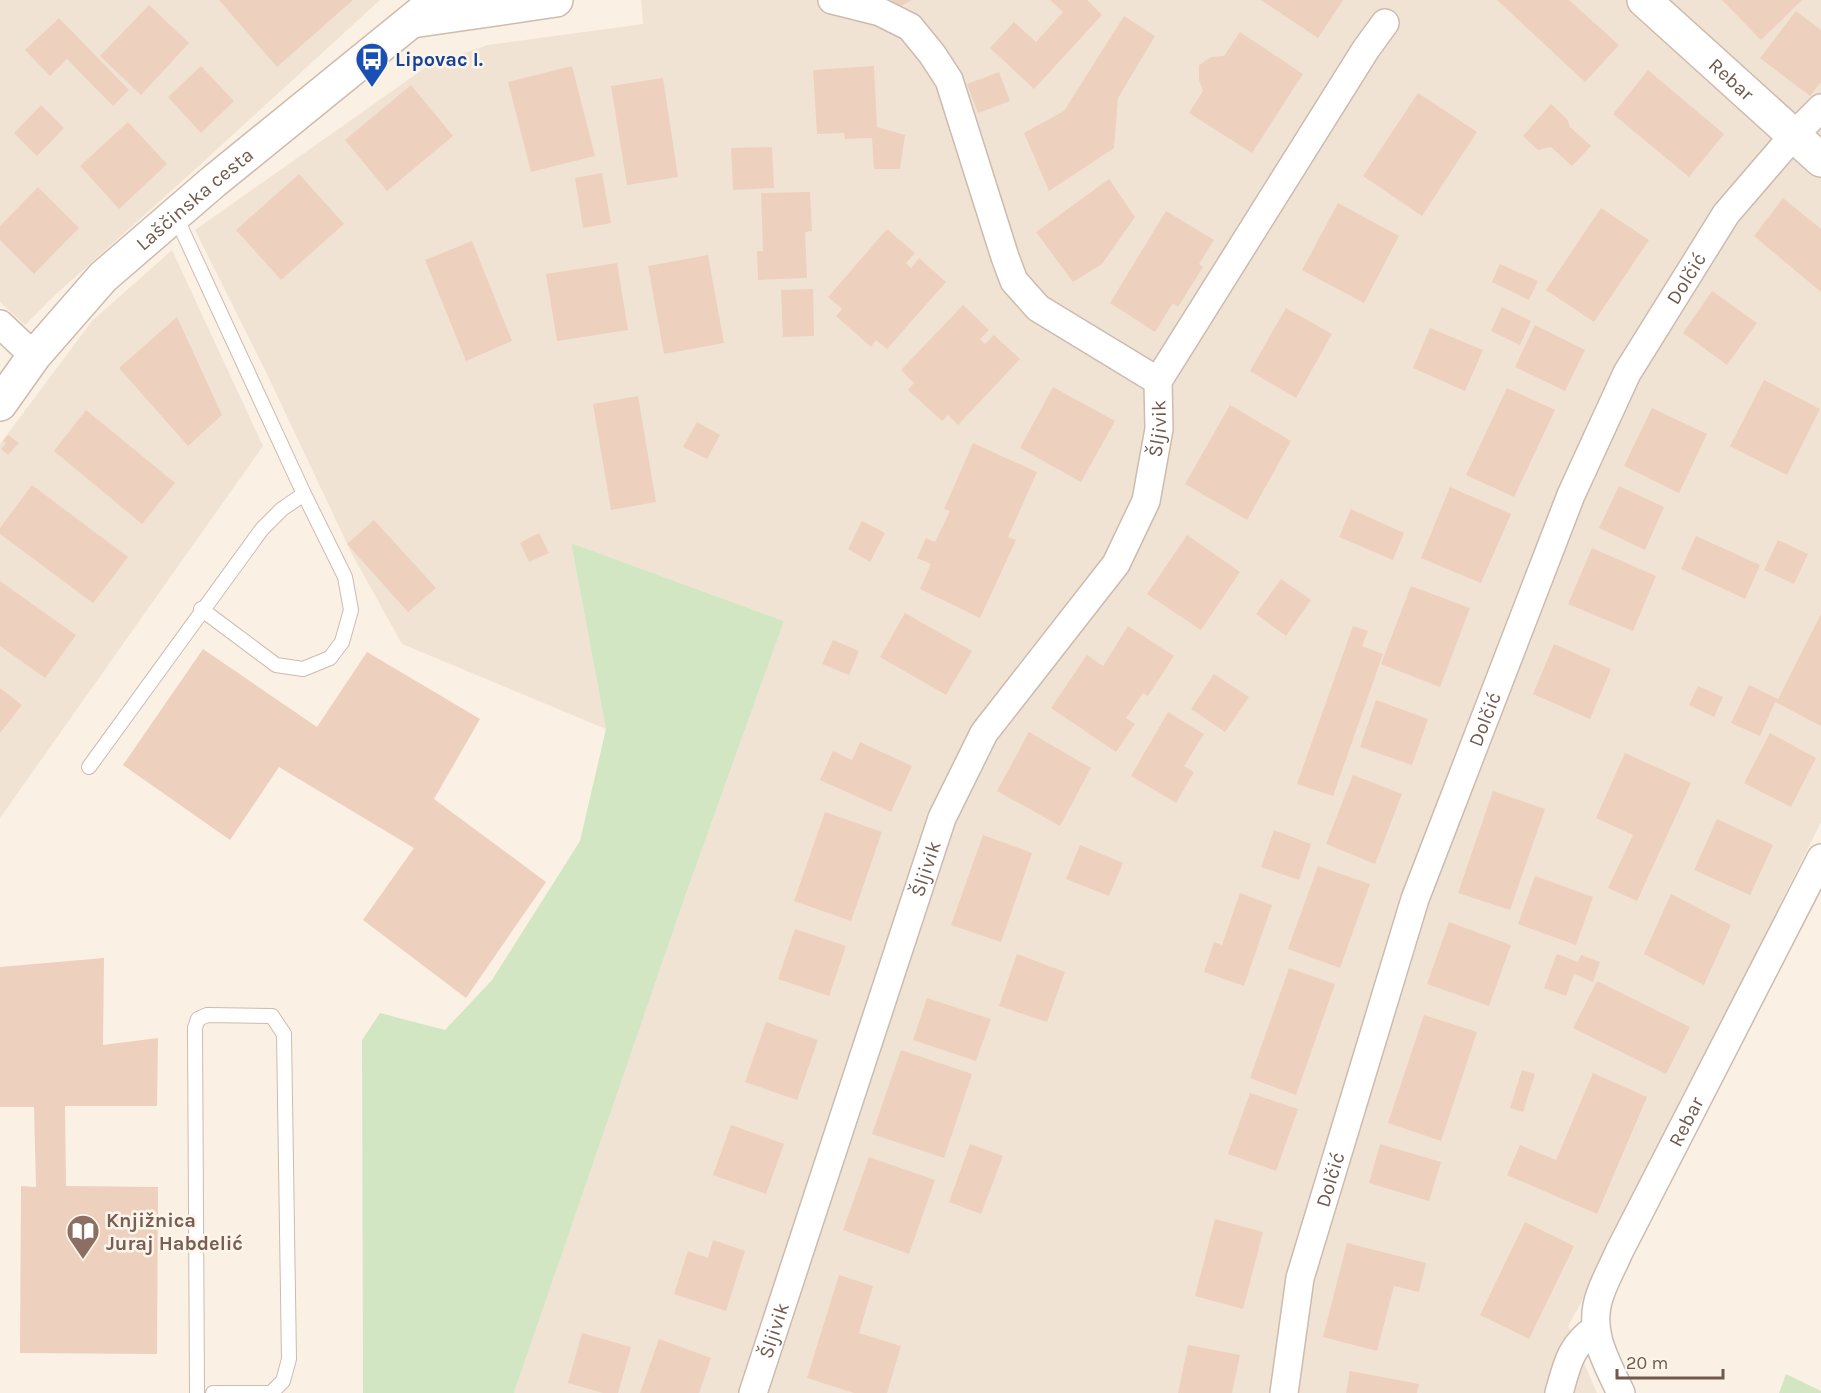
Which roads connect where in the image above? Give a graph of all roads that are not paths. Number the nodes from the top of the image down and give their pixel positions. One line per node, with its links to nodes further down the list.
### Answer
1 (832, 0): 12 (street, Šljivik)
2 (1644, 0): 7 (main road, Rebar)
3 (546, 1): 4 (main road, Laščinska cesta)
4 (439, 9): 9 (main road, Laščinska cesta)
5 (1385, 23): 12 (street, Šljivik)
6 (1821, 108): 7 (street, Dolčić)
7 (1793, 136): 8 (main road, Rebar); 22 (street, Dolčić)
8 (1821, 160)
9 (175, 215): 11 (main road, Laščinska cesta); 14 (lane)
10 (0, 324): 11 (street)
11 (34, 356): 13 (main road, Laščinska cesta)
12 (1158, 381): 21 (street, Šljivik)
13 (0, 404)
14 (304, 494): 15 (lane); 15 (lane)
15 (201, 609): 16 (lane)
16 (89, 767)
17 (1821, 858): 18 (street, Rebar)
18 (1595, 1329): 23 (street); 24 (street, Rebar)
19 (197, 1393): 20 (lane)
20 (213, 1393)
21 (753, 1393)
22 (1284, 1393)
23 (1559, 1393)
24 (1621, 1393)

